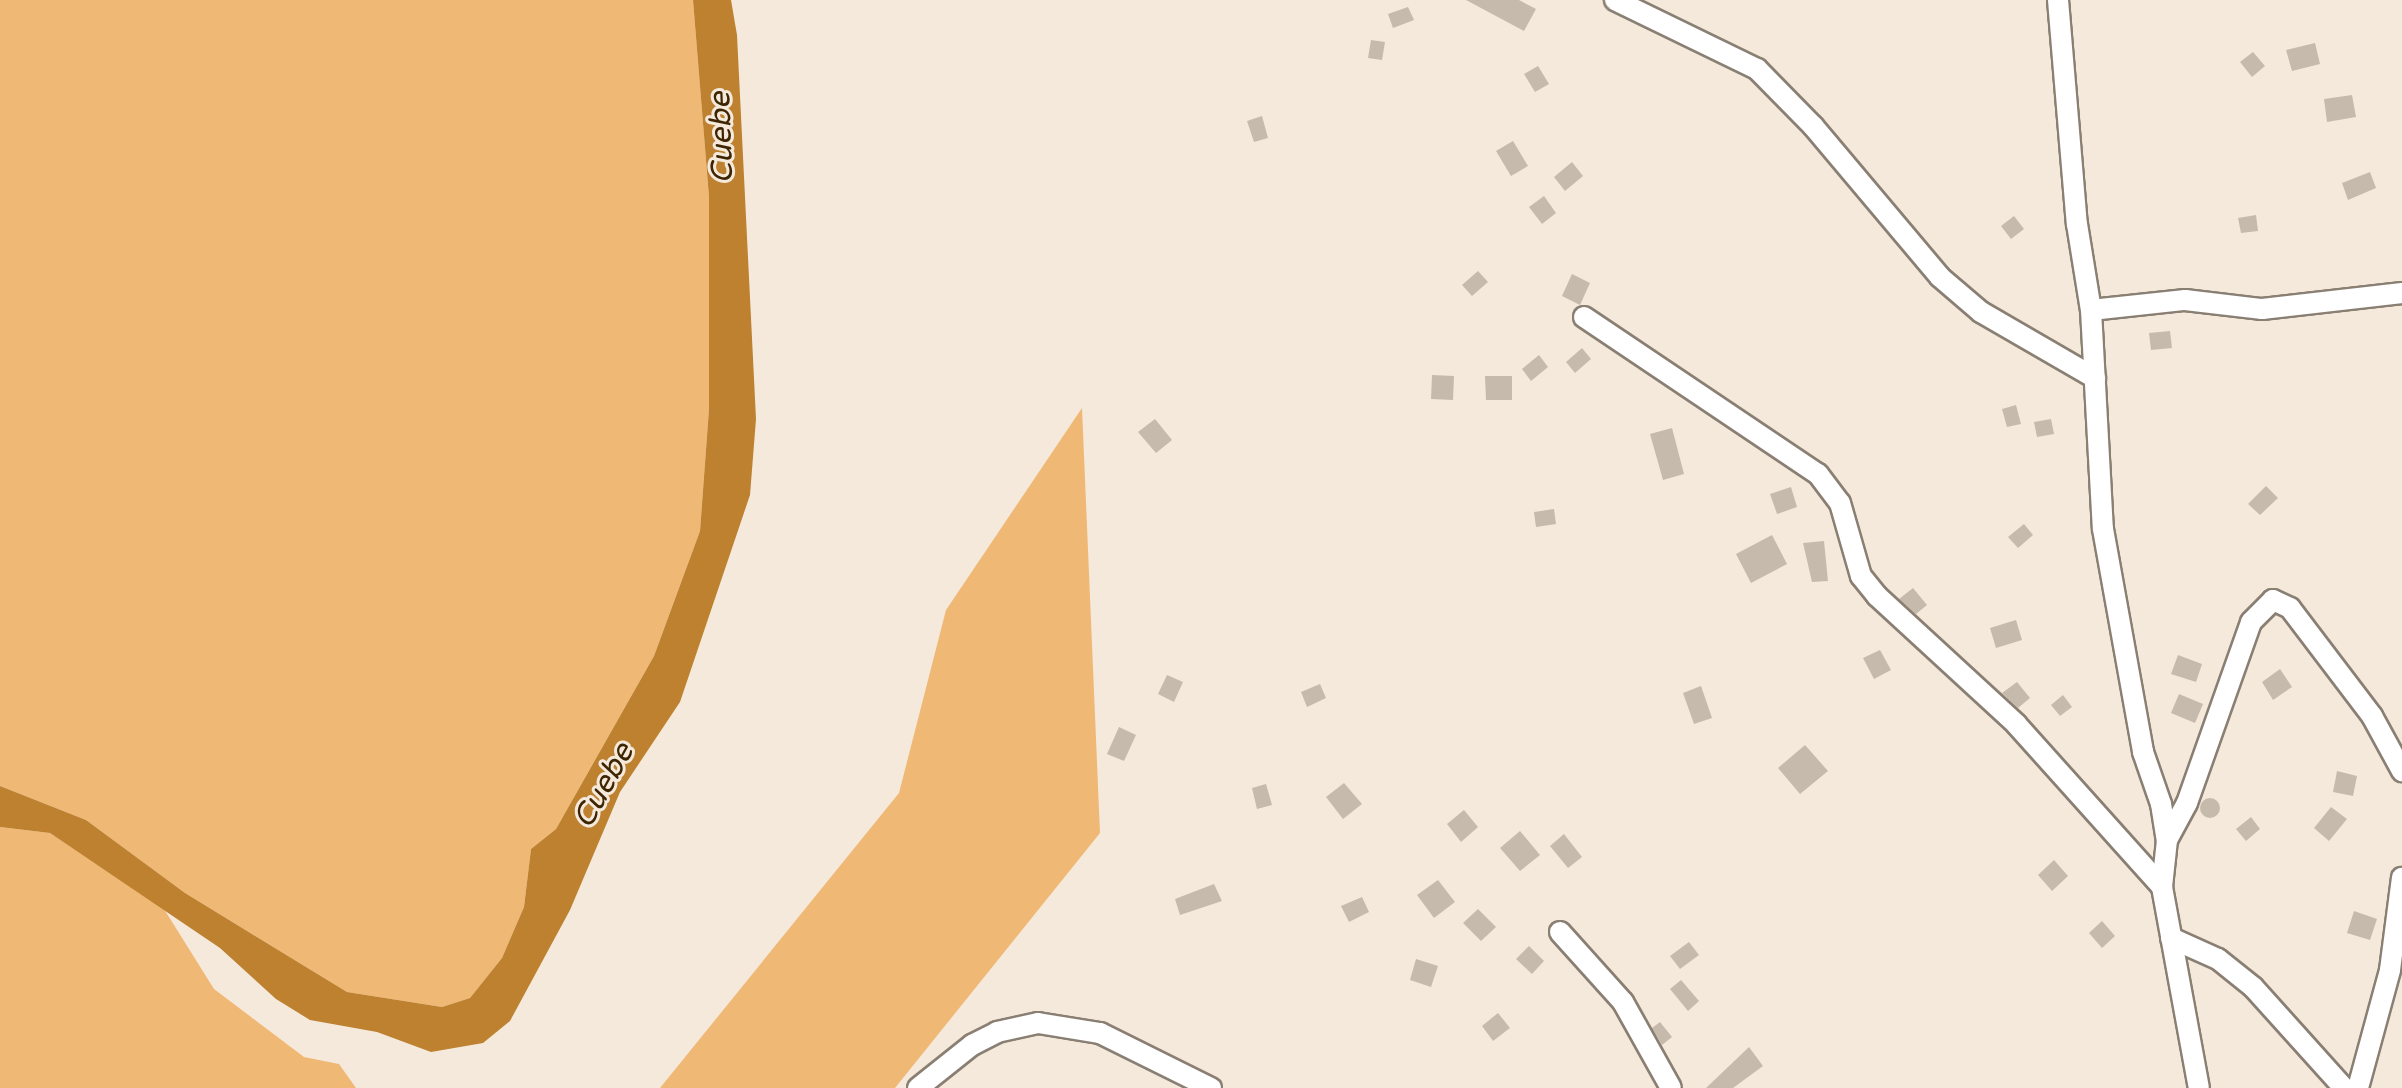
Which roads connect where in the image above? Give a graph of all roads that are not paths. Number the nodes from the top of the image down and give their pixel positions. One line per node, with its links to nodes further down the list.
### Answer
1 (1615, 0): 6 (street)
2 (2058, 0): 4 (street)
3 (2402, 293): 4 (street)
4 (2091, 310): 6 (street)
5 (1584, 317): 10 (street)
6 (2095, 378): 8 (street)
7 (2402, 771): 8 (street)
8 (2167, 840): 10 (street)
9 (2402, 878): 18 (street)
10 (2162, 887): 12 (street)
11 (1560, 932): 15 (street)
12 (2171, 938): 16 (street); 17 (street)
13 (918, 1088): 14 (street)
14 (1211, 1088)
15 (1671, 1088)
16 (2199, 1088)
17 (2344, 1088)
18 (2358, 1088)

